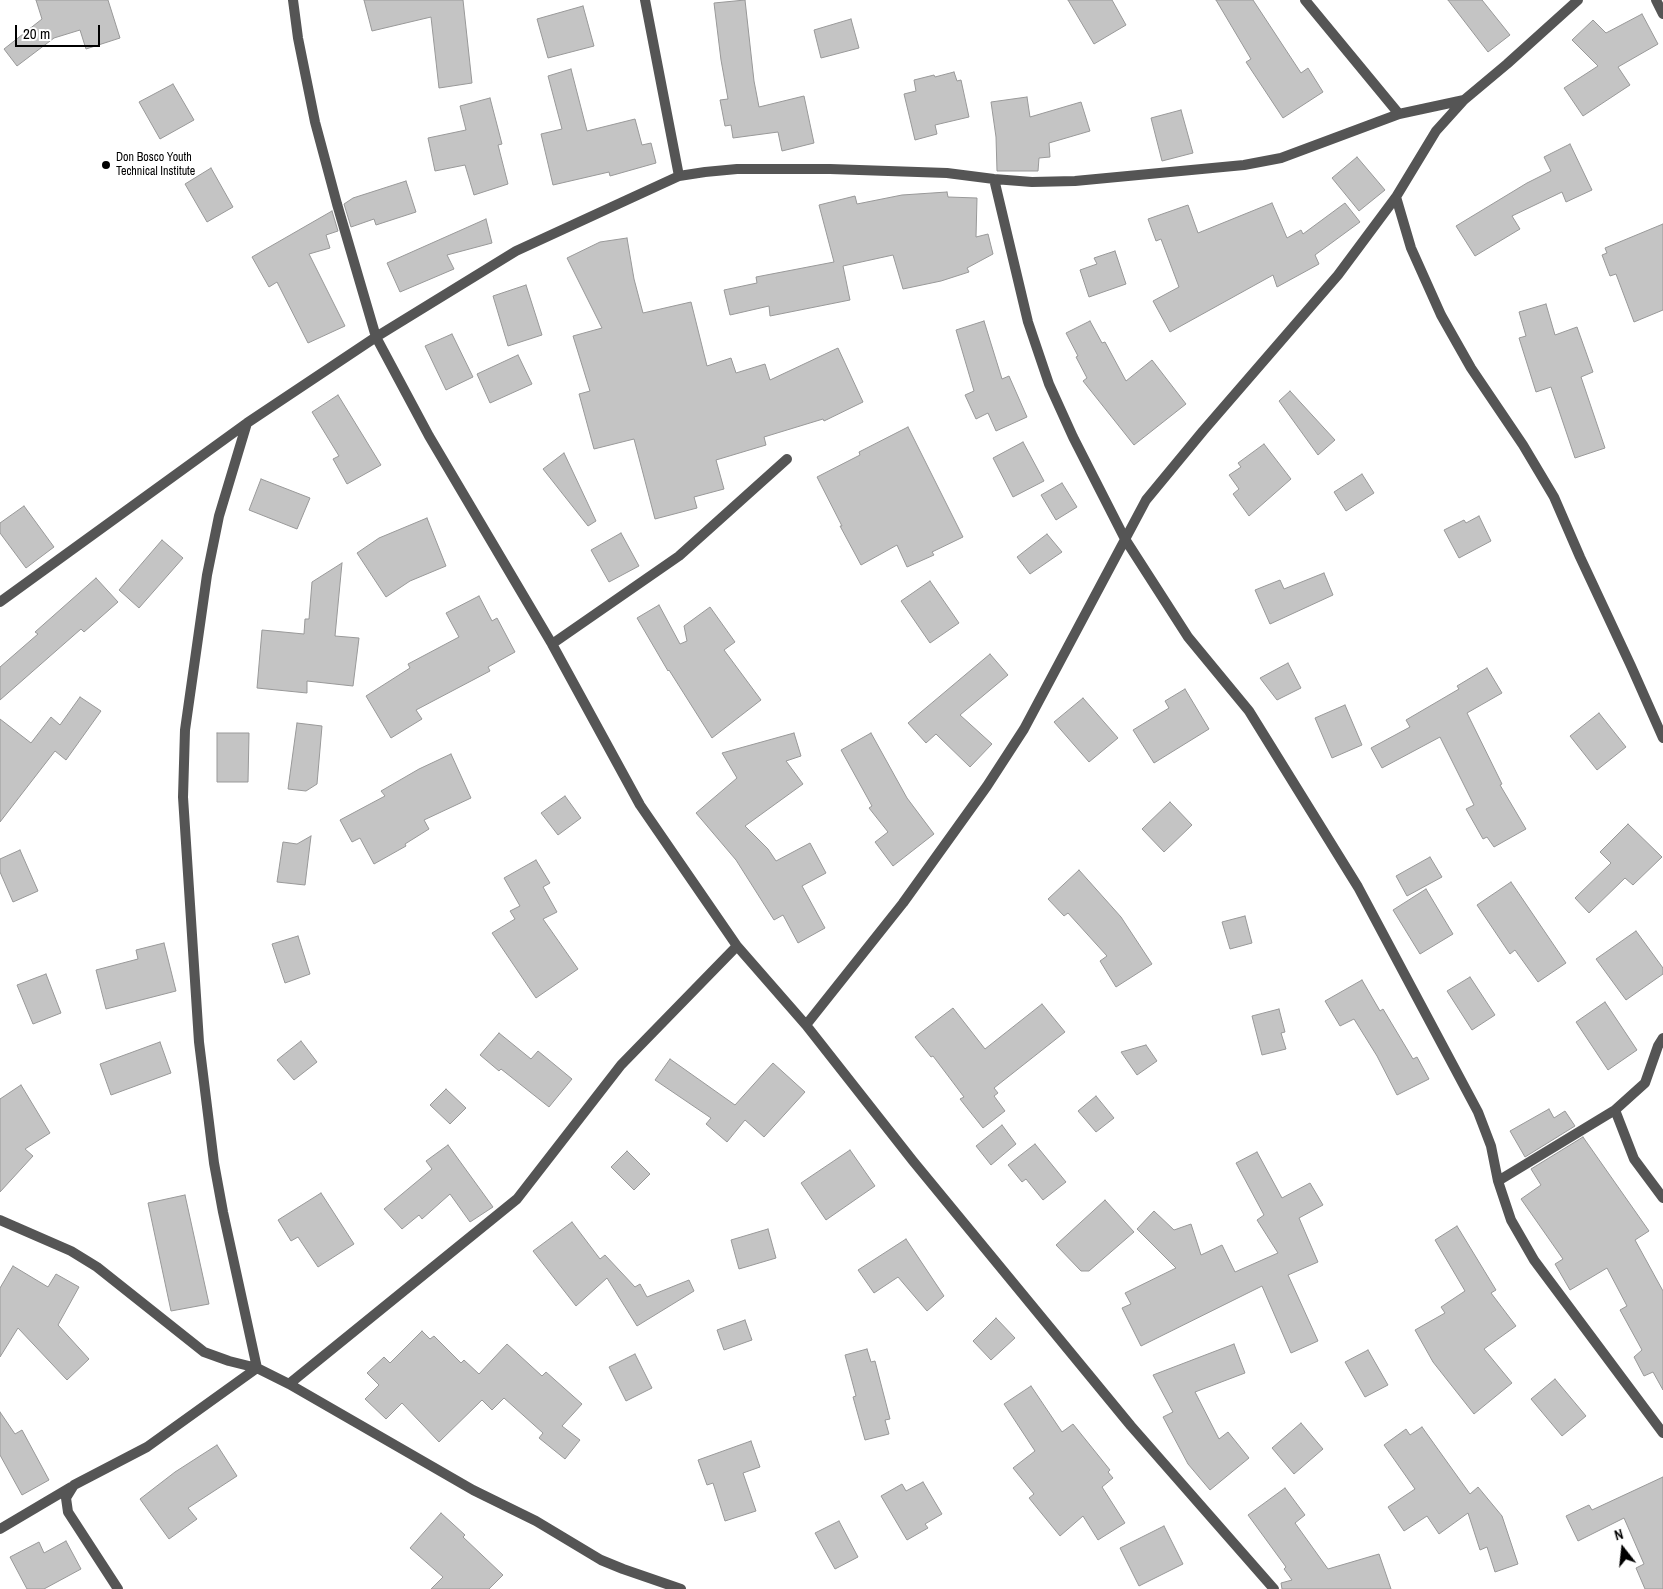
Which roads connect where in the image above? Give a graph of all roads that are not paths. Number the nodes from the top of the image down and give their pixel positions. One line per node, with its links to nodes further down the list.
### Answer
1 (293, 0): 12 (street)
2 (645, 0): 9 (street)
3 (1305, 0): 8 (street)
4 (1578, 0): 7 (street)
5 (1656, 0): 6 (street)
6 (1663, 14)
7 (1464, 100): 8 (street); 11 (street)
8 (1399, 114): 10 (street)
9 (679, 176): 10 (street); 12 (street)
10 (994, 179): 15 (street)
11 (1396, 197): 15 (street); 18 (street)
12 (376, 337): 13 (street); 17 (street)
13 (247, 423): 16 (street); 26 (street)
14 (787, 459): 17 (street)
15 (1125, 539): 20 (street); 23 (street)
16 (0, 602)
17 (552, 644): 19 (street)
18 (1663, 738)
19 (737, 946): 20 (street); 27 (street)
20 (806, 1025): 33 (street)
21 (1663, 1038): 22 (street)
22 (1615, 1110): 23 (street); 24 (street)
23 (1498, 1182): 28 (street)
24 (1663, 1198)
25 (0, 1220): 26 (street)
26 (257, 1368): 27 (street); 29 (street)
27 (289, 1384): 32 (street)
28 (1663, 1433)
29 (74, 1485): 30 (street); 31 (street)
30 (0, 1529)
31 (118, 1589)
32 (681, 1589)
33 (1274, 1589)

